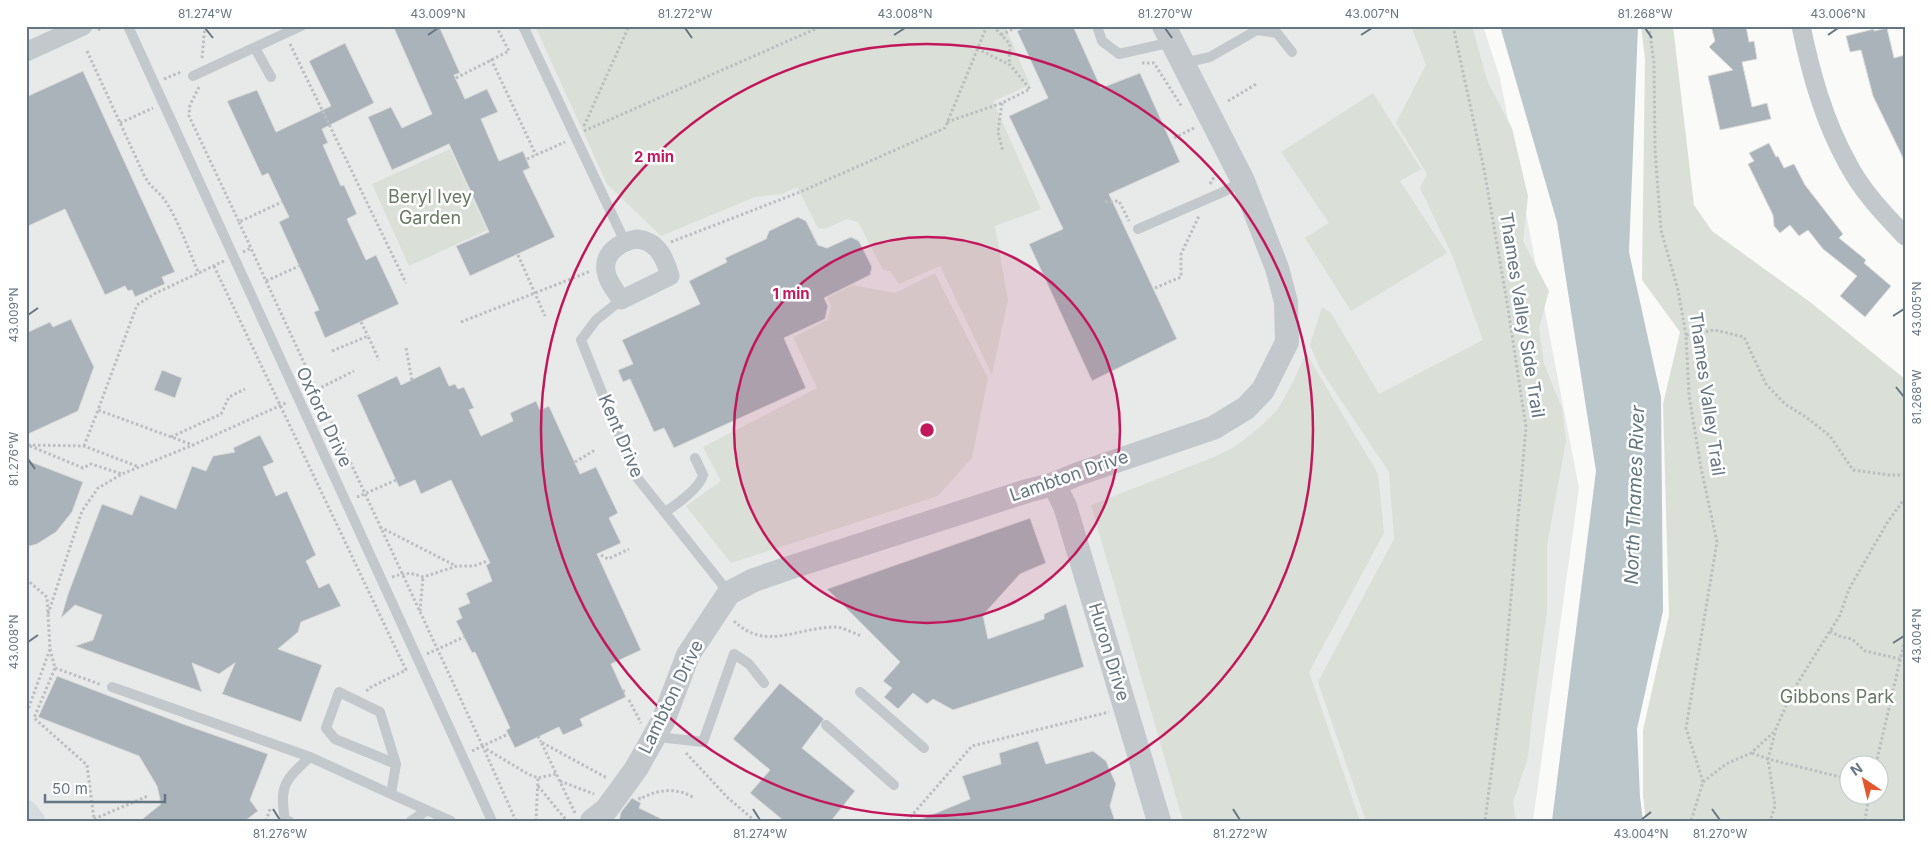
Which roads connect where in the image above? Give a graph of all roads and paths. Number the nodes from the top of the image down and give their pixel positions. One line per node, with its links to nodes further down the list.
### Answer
1 (84, 26): 20 (street)
2 (128, 26): 79 (lane, Oxford Drive)
3 (204, 26): 25 (path)
4 (301, 26): 23 (lane)
5 (496, 26): 24 (path)
6 (523, 26): 54 (lane)
7 (629, 26): 8 (path)
8 (822, 26)
9 (987, 26): 19 (path)
10 (993, 26): 18 (path)
11 (1019, 26): 18 (path)
12 (1096, 26): 17 (lane)
13 (1452, 26): 168 (path, Thames Valley Side Trail)
14 (1649, 26): 70 (path, Thames Valley Trail)
15 (1801, 26): 53 (street)
16 (1252, 30): 22 (lane); 28 (lane)
17 (1168, 34): 28 (street, Lambton Drive)
18 (1001, 35): 27 (path)
19 (978, 49): 27 (path); 39 (path)
20 (26, 52)
21 (87, 52): 38 (path)
22 (1292, 52)
23 (257, 53): 29 (lane); 31 (lane); 63 (path)
24 (491, 59): 30 (path); 43 (path)
25 (202, 62)
26 (1140, 63): 36 (path)
27 (1008, 64): 34 (path)
28 (1182, 64): 46 (street, Lambton Drive)
29 (271, 77)
30 (456, 78)
31 (197, 80): 51 (path)
32 (1258, 83): 33 (path)
33 (1228, 101)
34 (1002, 103): 39 (path); 42 (path)
35 (158, 106): 38 (path)
36 (1184, 112)
37 (1190, 120): 40 (path)
38 (120, 123): 61 (path)
39 (947, 123): 55 (path)
40 (1174, 138)
41 (561, 144): 43 (path)
42 (1003, 152)
43 (536, 155): 44 (path)
44 (526, 159)
45 (1219, 168): 47 (path)
46 (1243, 181): 48 (lane); 92 (street, Lambton Drive)
47 (1208, 186)
48 (1212, 197): 52 (lane); 64 (path)
49 (282, 202): 51 (path)
50 (1105, 202): 52 (path)
51 (239, 222): 62 (path)
52 (1138, 224)
53 (1905, 236)
54 (625, 242): 55 (street); 58 (street)
55 (656, 247): 66 (street, Kent Drive)
56 (518, 255): 65 (path)
57 (229, 258): 59 (path)
58 (606, 265): 65 (path); 66 (street)
59 (214, 266): 61 (path); 80 (path)
60 (299, 266): 62 (path)
61 (199, 274): 81 (path)
62 (266, 281): 77 (path)
63 (406, 282)
64 (1155, 288)
65 (535, 293): 67 (path); 69 (path)
66 (621, 300): 96 (lane, Kent Drive)
67 (545, 316)
68 (361, 322): 71 (path)
69 (461, 322)
70 (1686, 335): 90 (path); 144 (path, Thames Valley Trail)
71 (368, 336): 73 (path); 74 (path)
72 (406, 348): 76 (path)
73 (332, 351)
74 (379, 360)
75 (354, 371): 77 (path)
76 (412, 380)
77 (317, 389): 79 (path); 93 (path)
78 (245, 390): 82 (path)
79 (298, 398): 80 (path); 95 (lane, Oxford Drive)
80 (281, 405): 84 (path); 121 (path)
81 (98, 410): 82 (path); 83 (path)
82 (170, 437): 84 (path)
83 (84, 446): 88 (path); 89 (path)
84 (193, 446): 88 (path)
85 (595, 450): 87 (path)
86 (695, 458): 96 (lane)
87 (575, 462)
88 (140, 468): 89 (path)
89 (122, 474): 108 (path)
90 (1905, 475)
91 (396, 480): 93 (path)
92 (1054, 484): 106 (street, Lambton Drive); 167 (street, Huron Drive)
93 (366, 493): 95 (path); 97 (path)
94 (1905, 498): 109 (path)
95 (345, 502): 105 (lane, Oxford Drive)
96 (665, 512): 106 (lane, Kent Drive)
97 (380, 527): 101 (path); 102 (path)
98 (629, 549): 99 (path)
99 (601, 555)
100 (486, 561): 101 (path)
101 (457, 566): 103 (path)
102 (401, 574): 103 (path); 105 (path); 107 (path)
103 (423, 577): 107 (path)
104 (26, 579): 108 (path)
105 (383, 583): 115 (lane, Oxford Drive)
106 (724, 600): 110 (path); 126 (street, Lambton Drive)
107 (420, 612): 114 (path)
108 (48, 614): 113 (path)
109 (1830, 631): 116 (path); 127 (path)
110 (861, 636)
111 (464, 637): 114 (path)
112 (1905, 639): 116 (path)
113 (50, 649): 123 (path); 124 (path)
114 (436, 650): 115 (path); 131 (path)
115 (418, 658): 136 (lane, Oxford Drive)
116 (1900, 659): 135 (path)
117 (764, 683): 126 (lane)
118 (112, 686): 137 (lane)
119 (860, 692): 132 (lane)
120 (629, 700): 126 (path)
121 (360, 702): 139 (lane); 139 (lane)
122 (1112, 712): 166 (path)
123 (26, 715): 124 (path)
124 (34, 718): 156 (path)
125 (826, 725): 146 (lane)
126 (650, 731): 155 (street, Lambton Drive)
127 (1775, 731): 134 (path); 138 (path)
128 (508, 734): 131 (path)
129 (538, 736): 130 (path)
130 (541, 742): 140 (path); 145 (path)
131 (483, 747): 136 (path); 142 (path); 162 (path)
132 (924, 748)
133 (684, 751): 165 (path)
134 (1751, 753): 138 (path); 144 (path)
135 (1878, 754)
136 (462, 755): 161 (lane, Oxford Drive)
137 (310, 757): 148 (lane); 158 (lane)
138 (1768, 759): 141 (path); 170 (path)
139 (396, 764): 148 (lane)
140 (556, 774): 142 (path); 143 (path)
141 (1838, 776)
142 (538, 778): 147 (path)
143 (559, 781): 155 (path); 155 (path)
144 (1703, 782): 169 (path)
145 (606, 784)
146 (894, 784)
147 (538, 786): 163 (path); 164 (path)
148 (391, 794): 153 (lane)
149 (635, 795): 151 (path)
150 (148, 796): 156 (path)
151 (694, 798)
152 (1868, 804): 171 (path)
153 (426, 810): 159 (lane); 160 (lane)
154 (26, 813): 157 (main road)
155 (595, 813)
156 (95, 820)
157 (32, 821)
158 (289, 821)
159 (411, 821)
160 (451, 821)
161 (492, 821)
162 (516, 821)
163 (536, 821)
164 (567, 821)
165 (755, 821)
166 (907, 821)
167 (1159, 821)
168 (1485, 821)
169 (1692, 821)
170 (1770, 821)
171 (1865, 821)

